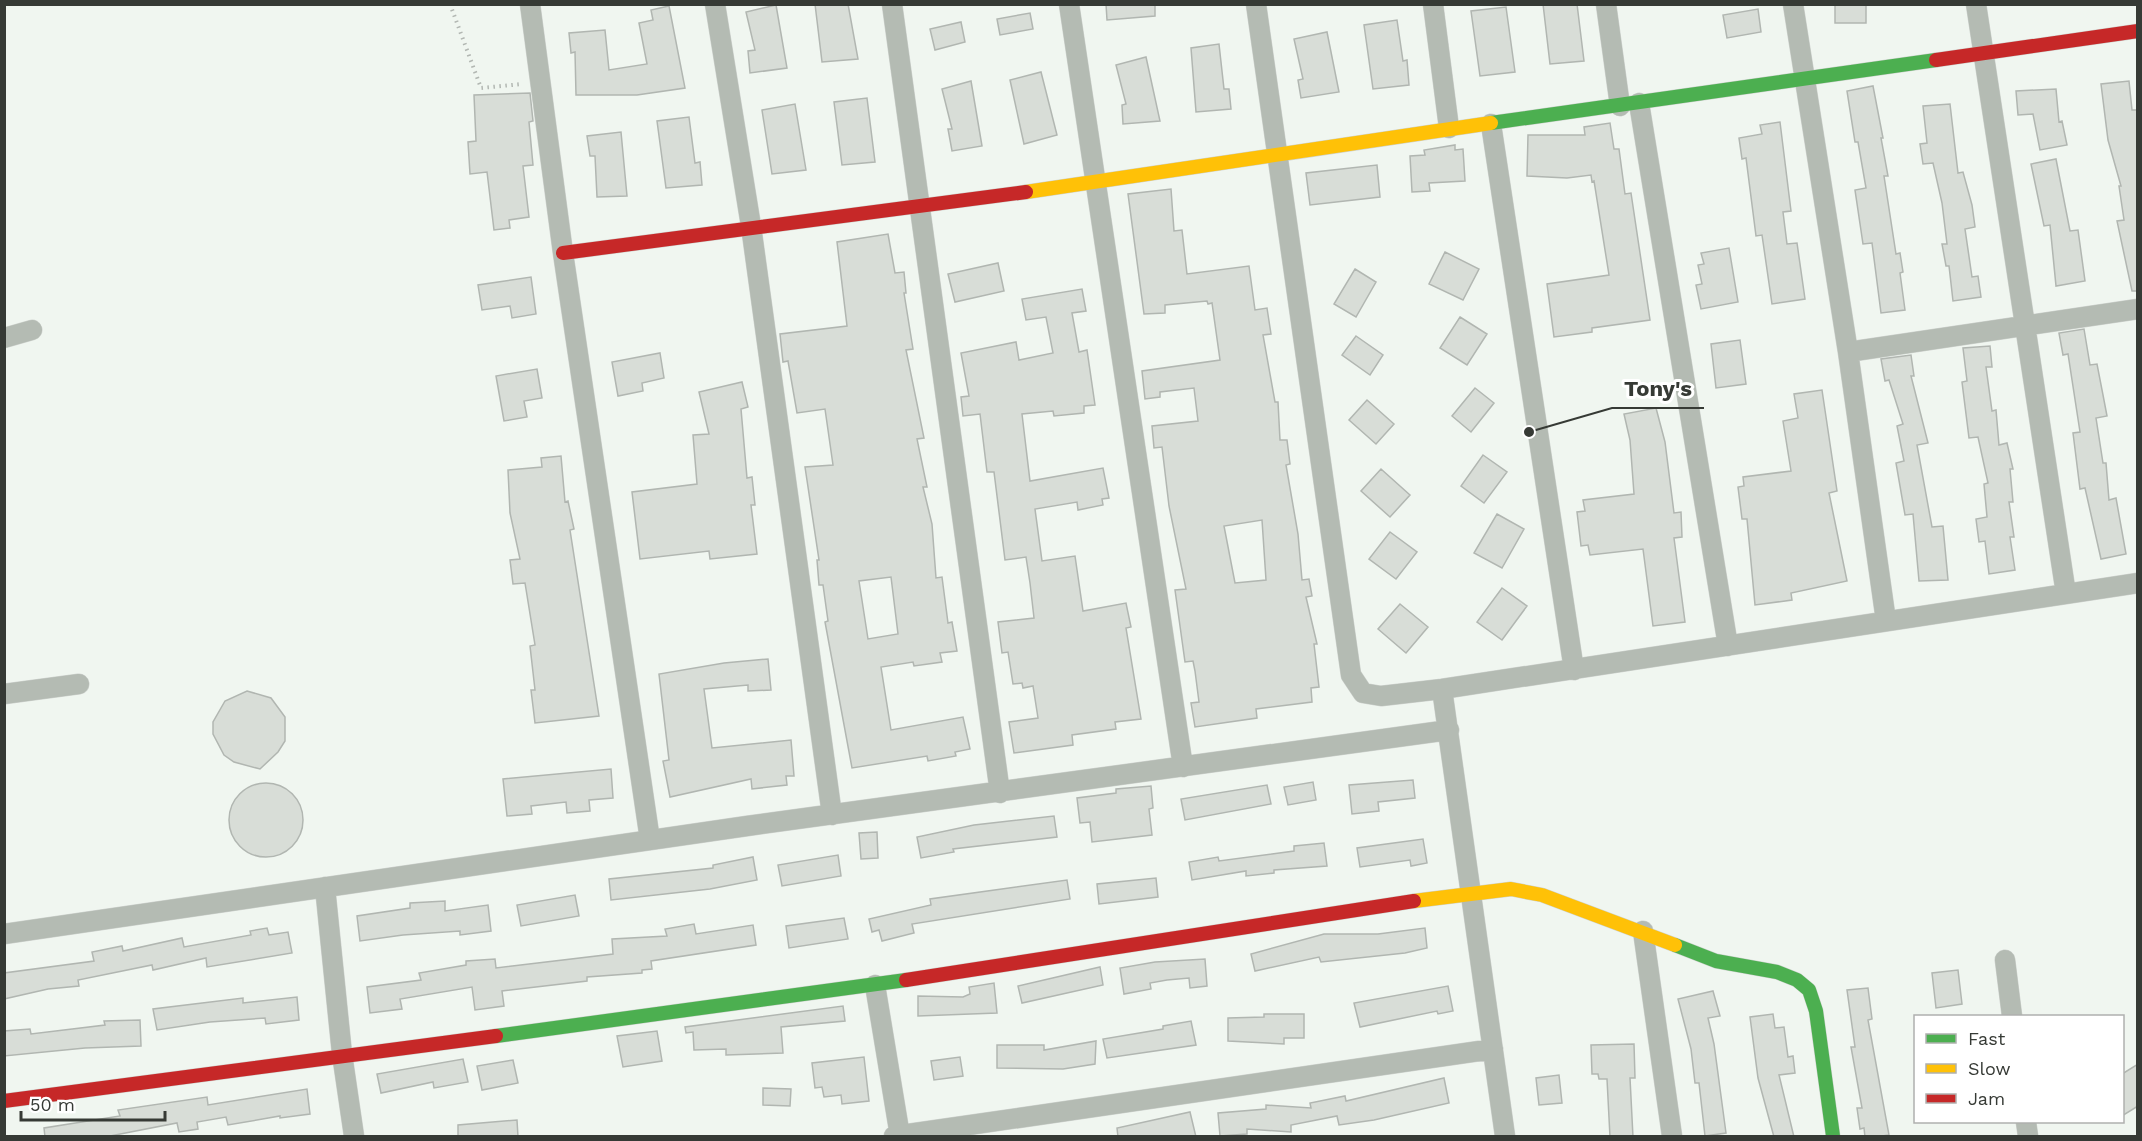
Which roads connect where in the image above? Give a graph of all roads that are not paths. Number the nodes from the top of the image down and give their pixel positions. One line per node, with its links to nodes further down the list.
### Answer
1 (530, 4): 20 (street)
2 (715, 4): 19 (street)
3 (892, 4): 18 (street)
4 (1069, 4): 17 (street)
5 (1256, 4): 16 (street)
6 (1433, 4): 15 (street)
7 (1606, 4): 13 (street)
8 (1793, 4): 12 (street)
9 (1976, 4): 11 (street)
10 (2138, 31): 11 (street)
11 (1983, 53): 12 (street); 22 (street)
12 (1804, 80): 13 (street); 25 (street)
13 (1630, 104): 14 (street); 29 (street)
14 (1491, 124): 15 (street); 30 (street)
15 (1449, 128): 16 (street)
16 (1276, 154): 17 (street); 32 (street)
17 (1095, 183): 18 (street); 35 (street)
18 (921, 204): 19 (street); 36 (street)
19 (751, 226): 20 (street); 37 (street)
20 (563, 253): 38 (street)
21 (2138, 309): 22 (street)
22 (2023, 327): 25 (street); 27 (street)
23 (32, 330): 24 (street)
24 (4, 338)
25 (1848, 352): 28 (street)
26 (2138, 583): 27 (street)
27 (2066, 594): 28 (street)
28 (1886, 621): 29 (street)
29 (1728, 646): 30 (street)
30 (1574, 670): 32 (street)
31 (79, 684): 33 (street)
32 (1442, 689): 34 (street)
33 (4, 694)
34 (1449, 730): 35 (street); 40 (street)
35 (1183, 767): 36 (street)
36 (1000, 793): 37 (street)
37 (832, 815): 38 (street)
38 (650, 840): 39 (street)
39 (325, 887): 42 (street); 47 (street)
40 (1472, 892): 41 (street); 44 (street); 46 (street)
41 (1643, 931): 52 (street); 53 (street)
42 (4, 934)
43 (2005, 960): 45 (street)
44 (875, 985): 47 (street); 49 (street)
45 (2012, 1015)
46 (1493, 1049): 49 (street); 51 (street)
47 (342, 1054): 48 (street); 50 (street)
48 (4, 1101)
49 (897, 1136)
50 (354, 1137)
51 (1504, 1137)
52 (1672, 1137)
53 (1833, 1137)

